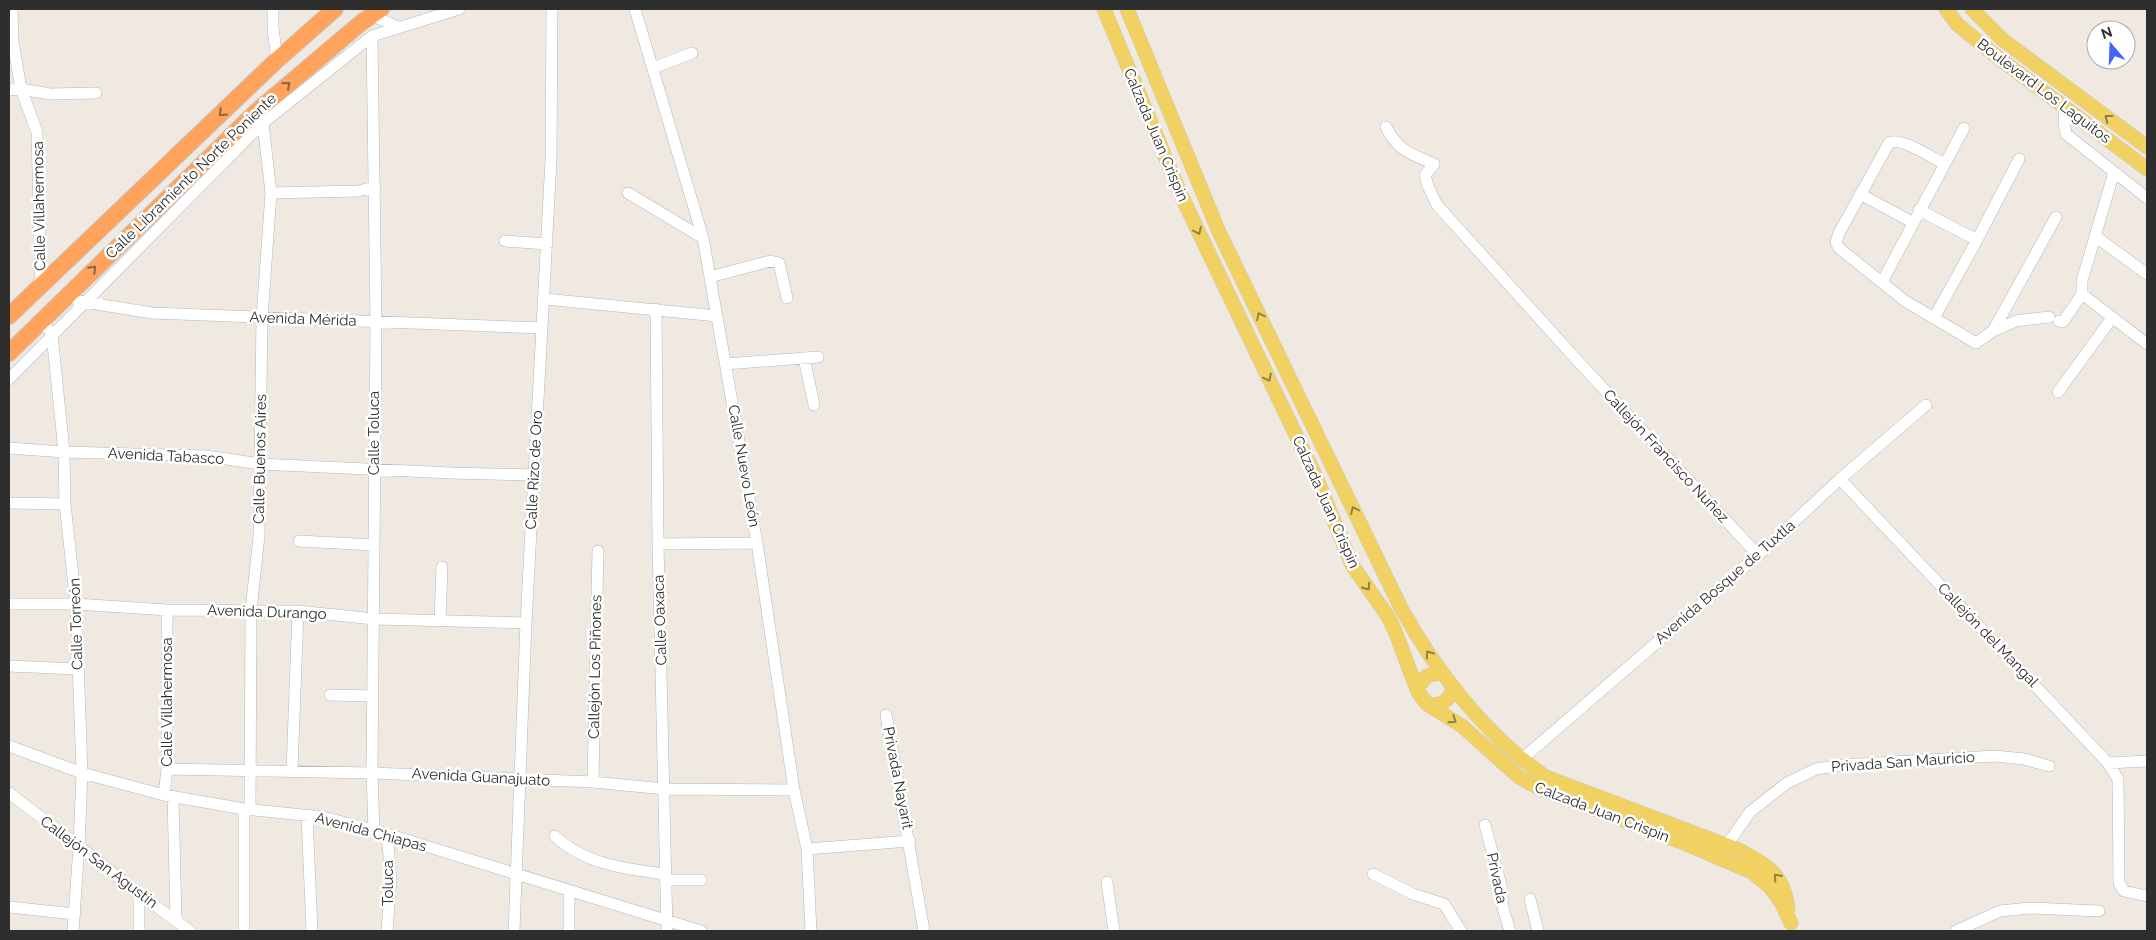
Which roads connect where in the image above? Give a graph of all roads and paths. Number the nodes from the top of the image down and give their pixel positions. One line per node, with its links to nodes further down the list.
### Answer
1 (12, 9): 17 (street, Calle Villahermosa)
2 (273, 9): 15 (street)
3 (335, 9): 15 (highway, Calle Libramiento Norte Poniente)
4 (456, 9): 12 (street)
5 (552, 9): 41 (street, Calle Rizo de Oro)
6 (635, 9): 16 (street, Calle Nuevo León)
7 (1104, 9): 97 (main road, Calzada Juan Crispin, one-way to 97)
8 (1127, 9): 96 (main road, Calzada Juan Crispin, one-way to 8)
9 (1946, 9): 20 (main road, Boulevard Los Laguitos)
10 (1972, 9): 24 (main road, Boulevard Los Laguitos, one-way to 10)
11 (376, 12): 12 (street); 21 (highway, Calle Libramiento Norte Poniente, one-way to 11)
12 (398, 27): 13 (street)
13 (372, 36): 21 (street); 29 (street, Calle Toluca)
14 (692, 53): 16 (street)
15 (277, 60): 45 (highway, Calle Libramiento Norte Poniente, one-way to 45)
16 (653, 68): 38 (street, Calle Nuevo León)
17 (21, 89): 18 (street); 19 (street); 45 (street, Calle Villahermosa)
18 (9, 90)
19 (96, 93)
20 (2065, 108): 27 (main road, Boulevard Los Laguitos); 28 (street)
21 (260, 117): 30 (street, Calle Buenos Aires); 47 (highway, Calle Libramiento Norte Poniente, one-way to 21); 50 (street)
22 (1386, 127): 84 (street, Callejón Francisco Nuñez)
23 (1964, 128): 26 (street)
24 (2147, 147)
25 (2018, 159): 39 (street)
26 (1944, 164): 32 (street); 34 (street)
27 (2147, 169)
28 (2114, 172): 33 (street); 37 (street)
29 (375, 187): 30 (street); 58 (street, Calle Toluca)
30 (271, 192): 54 (street, Calle Buenos Aires)
31 (628, 193): 38 (street)
32 (1860, 194): 36 (street); 44 (street)
33 (2147, 198)
34 (1919, 210): 36 (street); 39 (street)
35 (2056, 217): 60 (street)
36 (1912, 222): 44 (street)
37 (2095, 236): 42 (street); 46 (street)
38 (704, 238): 43 (street, Calle Nuevo León)
39 (1977, 240): 55 (street)
40 (505, 241): 41 (street)
41 (547, 244): 49 (street, Calle Rizo de Oro)
42 (2147, 274)
43 (710, 277): 48 (street); 53 (street, Calle Nuevo León)
44 (1882, 282): 55 (street)
45 (41, 286): 52 (highway, Calle Libramiento Norte Poniente)
46 (2082, 294): 56 (street); 60 (street)
47 (66, 296): 50 (street, Avenida Mérida); 57 (highway, Calle Libramiento Norte Poniente)
48 (787, 298)
49 (545, 299): 51 (street); 59 (street, Calle Rizo de Oro)
50 (83, 303): 54 (street, Avenida Mérida); 61 (street)
51 (656, 309): 53 (street); 81 (street, Calle Oaxaca)
52 (9, 316)
53 (717, 316): 66 (street, Calle Nuevo León)
54 (262, 318): 58 (street, Avenida Mérida); 73 (street, Calle Buenos Aires)
55 (1934, 318): 60 (street)
56 (2112, 318): 62 (street); 68 (street)
57 (41, 321): 61 (street); 63 (highway, Calle Libramiento Norte Poniente)
58 (376, 322): 59 (street, Avenida Mérida); 74 (street, Calle Toluca)
59 (542, 328): 75 (street, Calle Rizo de Oro)
60 (1994, 331)
61 (52, 334): 67 (street); 72 (street, Calle Torreón)
62 (2147, 344)
63 (9, 353)
64 (818, 357): 65 (street)
65 (804, 358): 66 (street); 69 (street)
66 (726, 364): 80 (street, Calle Nuevo León)
67 (9, 379)
68 (2058, 392)
69 (814, 405)
70 (1926, 405): 76 (street, Avenida Bosque de Tuxtla)
71 (9, 448): 72 (street, Avenida Tabasco)
72 (64, 452): 73 (street, Avenida Tabasco); 78 (street, Calle Torreón)
73 (260, 464): 74 (street, Avenida Tabasco); 89 (street, Calle Buenos Aires)
74 (374, 469): 75 (street, Avenida Tabasco); 82 (street, Calle Toluca)
75 (534, 475): 93 (street, Calle Rizo de Oro)
76 (1840, 479): 84 (street, Avenida Bosque de Tuxtla); 106 (street, Callejón del Mangal)
77 (9, 503): 78 (street)
78 (65, 504): 87 (street, Calle Torreón)
79 (299, 541): 82 (street)
80 (757, 543): 81 (street); 116 (street, Calle Nuevo León)
81 (658, 544): 115 (street, Calle Oaxaca)
82 (374, 545): 91 (street, Calle Toluca)
83 (598, 551): 114 (street, Callejón Los Piñones)
84 (1758, 555): 104 (street, Avenida Bosque de Tuxtla)
85 (442, 567): 92 (street)
86 (9, 604): 87 (street, Avenida Durango)
87 (76, 604): 88 (street, Avenida Durango); 95 (street, Calle Torreón)
88 (167, 610): 89 (street, Avenida Durango); 108 (street, Calle Villahermosa)
89 (251, 610): 90 (street, Avenida Durango); 109 (street, Calle Buenos Aires)
90 (298, 611): 91 (street, Avenida Durango); 110 (street)
91 (374, 619): 92 (street, Avenida Durango); 100 (street, Calle Toluca)
92 (440, 621): 93 (street, Avenida Durango)
93 (526, 623): 113 (street, Calle Rizo de Oro)
94 (9, 666): 95 (street)
95 (78, 669): 111 (street, Calle Torreón)
96 (1442, 672): 97 (main road); 98 (main road, Calzada Juan Crispin)
97 (1417, 688): 101 (main road, Calzada Juan Crispin)
98 (1454, 688): 101 (main road); 104 (main road, Calzada Juan Crispin)
99 (330, 695): 100 (street)
100 (372, 696): 112 (street, Calle Toluca)
101 (1427, 704): 143 (main road, Calzada Juan Crispin, one-way to 143)
102 (886, 715): 125 (street, Privada Nayarit)
103 (9, 746): 111 (street, Avenida Chiapas)
104 (1522, 758): 126 (main road, Calzada Juan Crispin)
105 (2147, 761): 106 (street)
106 (2108, 763): 136 (street, Callejón del Mangal)
107 (2049, 766): 126 (street, Privada San Mauricio)
108 (167, 769): 109 (street, Avenida Guanajuato); 118 (street, Calle Villahermosa)
109 (250, 770): 110 (street, Avenida Guanajuato); 119 (street, Calle Buenos Aires)
110 (292, 770): 112 (street, Avenida Guanajuato)
111 (82, 773): 118 (street, Avenida Chiapas); 127 (street, Calle Torreón)
112 (372, 773): 113 (street, Avenida Guanajuato); 122 (street, Calle Toluca)
113 (522, 779): 114 (street, Avenida Guanajuato); 129 (street, Calle Rizo de Oro)
114 (593, 782): 115 (street, Avenida Guanajuato)
115 (665, 789): 116 (street, Avenida Guanajuato); 131 (street, Calle Oaxaca)
116 (794, 790): 128 (street, Calle Nuevo León)
117 (9, 793): 127 (street, Callejón San Agustín)
118 (168, 796): 119 (street, Avenida Chiapas); 141 (street, Calle Villahermosa)
119 (247, 809): 120 (street, Avenida Chiapas); 147 (street, Calle Buenos Aires)
120 (308, 816): 122 (street, Avenida Chiapas); 148 (street)
121 (1485, 825): 157 (street, Privada)
122 (374, 830): 123 (street, Avenida Chiapas)
123 (387, 834): 129 (street, Avenida Chiapas); 149 (street, Toluca)
124 (555, 836): 131 (street)
125 (910, 840): 128 (street); 154 (street, Privada Nayarit)
126 (1727, 845): 143 (main road, Calzada Juan Crispin, one-way to 126)
127 (79, 846): 135 (street, Callejón San Agustín); 140 (street, Calle Torreón)
128 (807, 848): 153 (street, Calle Nuevo León)
129 (515, 874): 134 (street, Avenida Chiapas); 150 (street, Calle Rizo de Oro)
130 (1373, 874): 156 (street)
131 (665, 877): 132 (street); 142 (street, Calle Oaxaca)
132 (701, 880)
133 (1107, 882): 155 (street)
134 (569, 892): 142 (street, Avenida Chiapas); 151 (street)
135 (139, 894): 141 (street, Callejón San Agustín); 145 (street)
136 (2147, 896)
137 (1530, 899): 158 (street)
138 (9, 908): 140 (street)
139 (2099, 911): 159 (street)
140 (75, 914): 144 (street, Calle Torreón)
141 (176, 919): 146 (street, Callejón San Agustín)
142 (667, 926): 152 (street, Avenida Chiapas)
143 (1791, 927)
144 (73, 931)
145 (139, 931)
146 (190, 931)
147 (244, 931)
148 (312, 931)
149 (387, 931)
150 (514, 931)
151 (569, 931)
152 (701, 931)
153 (811, 931)
154 (924, 931)
155 (1114, 931)
156 (1461, 931)
157 (1510, 931)
158 (1538, 931)
159 (1956, 931)

